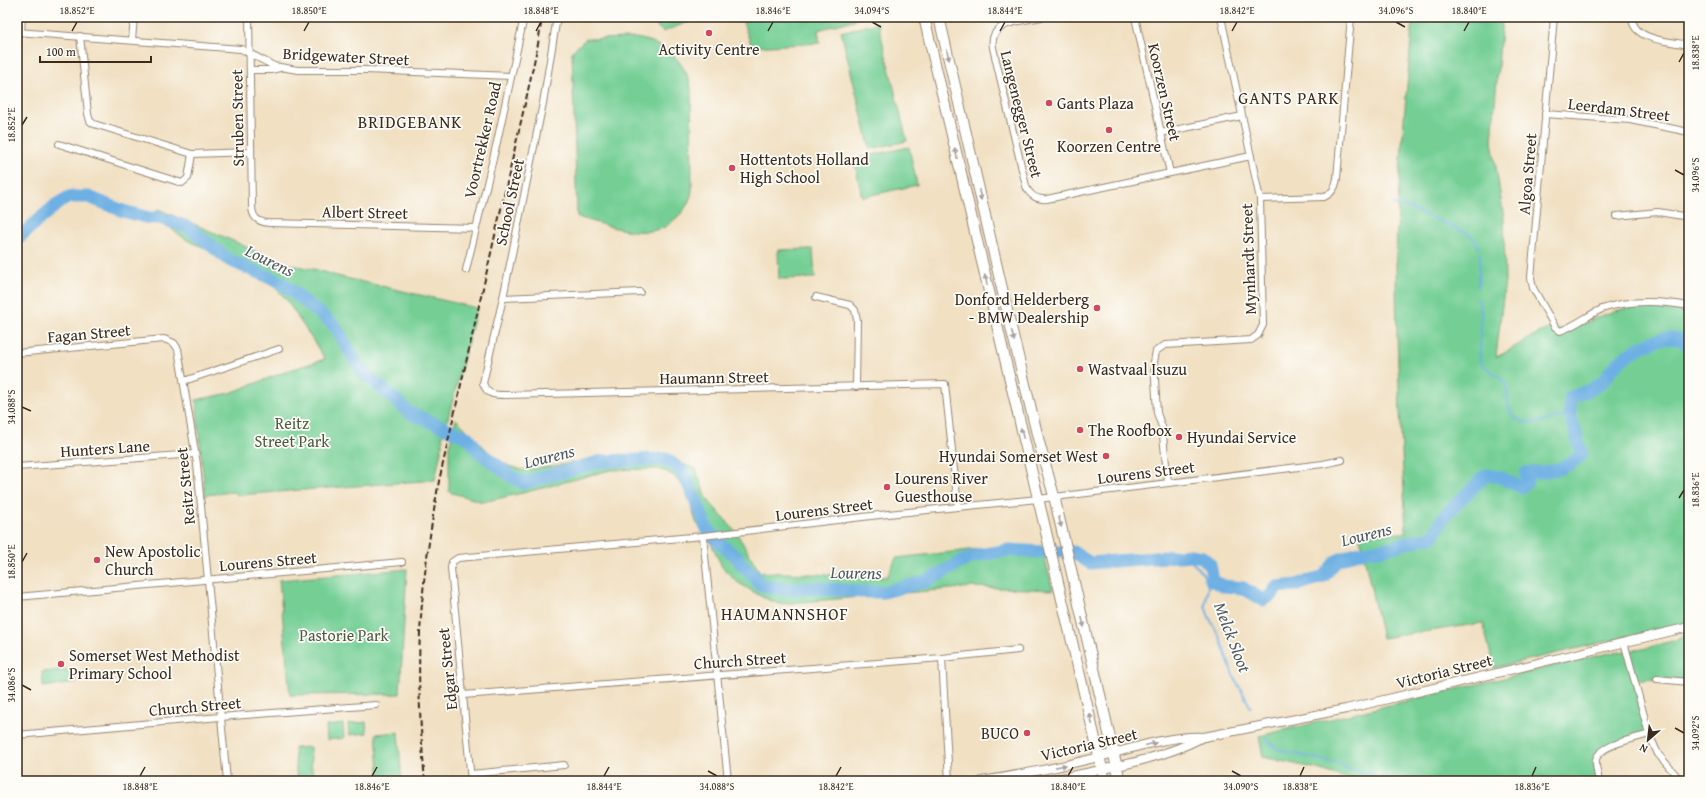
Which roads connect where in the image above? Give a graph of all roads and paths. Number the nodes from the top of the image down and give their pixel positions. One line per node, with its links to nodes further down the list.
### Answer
1 (22, 17): 14 (street)
2 (134, 17): 16 (street)
3 (249, 17): 18 (street, Struben Street)
4 (524, 17): 21 (street, Voortrekker Road)
5 (557, 17): 39 (street, School Street)
6 (924, 17): 52 (highway, one-way to 6)
7 (939, 17): 51 (highway, one-way to 51)
8 (1042, 17): 30 (street, Langenegger Street)
9 (1135, 17): 25 (street, Koorzen Street)
10 (1221, 17): 23 (street, Mynhardt Street)
11 (1351, 17): 31 (street)
12 (1554, 17): 22 (street, Algoa Street)
13 (1632, 17): 17 (street)
14 (19, 32): 15 (street, Bridgewater Street)
15 (80, 36): 16 (street, Bridgewater Street); 28 (street)
16 (132, 40): 18 (street, Bridgewater Street)
17 (1689, 45)
18 (249, 52): 19 (street, Bridgewater Street); 20 (street, Struben Street)
19 (280, 68): 20 (street); 21 (street, Bridgewater Street)
20 (250, 70): 27 (street, Struben Street)
21 (511, 76): 35 (street, Voortrekker Road)
22 (1545, 114): 24 (street, Leerdam Street); 40 (street, Algoa Street)
23 (1242, 116): 25 (street); 29 (street, Mynhardt Street)
24 (1689, 132)
25 (1161, 134): 30 (street, Koorzen Street)
26 (59, 144): 28 (street)
27 (251, 152): 28 (street); 34 (street, Struben Street)
28 (192, 154)
29 (1251, 156): 30 (street, Langenegger Street); 31 (street, Mynhardt Street)
30 (1170, 173)
31 (1260, 199): 50 (street, Mynhardt Street)
32 (1617, 216): 33 (street)
33 (1689, 217)
34 (255, 218): 35 (street, Albert Street)
35 (476, 228): 36 (street, Voortrekker Road)
36 (466, 270)
37 (640, 292): 39 (street)
38 (816, 297): 45 (street)
39 (503, 298): 46 (street, School Street)
40 (1689, 306)
41 (164, 340): 43 (street, Fagan Street); 44 (street, Reitz Street)
42 (279, 349): 44 (street)
43 (17, 353)
44 (184, 381): 47 (street, Reitz Street)
45 (856, 387): 46 (street, Haumann Street); 53 (street, Haumann Street)
46 (486, 391)
47 (195, 454): 49 (street, Hunters Lane); 57 (street, Reitz Street)
48 (1342, 460): 50 (street, Lourens Street)
49 (17, 467)
50 (1168, 482): 51 (street, Lourens Street)
51 (1054, 496): 52 (street, Lourens Street); 72 (highway, one-way to 72)
52 (1038, 499): 53 (street, Lourens Street); 73 (highway, one-way to 52)
53 (958, 507): 54 (street, Lourens Street)
54 (706, 536): 56 (street, Lourens Street); 63 (street)
55 (402, 562): 57 (street, Lourens Street)
56 (452, 562): 66 (street, Edgar Street)
57 (207, 579): 58 (street, Lourens Street); 68 (street, Reitz Street)
58 (17, 597)
59 (1689, 627): 60 (main road, Victoria Street)
60 (1624, 642): 69 (street); 71 (main road, Victoria Street)
61 (1018, 650): 62 (street, Church Street)
62 (942, 658): 63 (street, Church Street); 81 (street)
63 (716, 675): 66 (street, Church Street); 80 (street)
64 (1657, 679): 65 (street)
65 (1689, 682)
66 (463, 695): 77 (street, Edgar Street)
67 (376, 705): 68 (street, Church Street)
68 (220, 717): 70 (street, Church Street); 78 (street, Reitz Street)
69 (1648, 734): 86 (street); 87 (street)
70 (17, 735)
71 (1204, 737): 72 (main road, Victoria Street, one-way to 71); 75 (main road, Victoria Street)
72 (1113, 754): 73 (main road, Victoria Street); 75 (highway)
73 (1099, 757): 76 (highway); 82 (main road, Victoria Street, one-way to 73)
74 (564, 765): 77 (street)
75 (1116, 767): 76 (main road, Victoria Street); 85 (highway)
76 (1102, 769): 83 (main road, Victoria Street); 84 (highway)
77 (471, 774): 79 (street, Edgar Street)
78 (227, 781)
79 (472, 781)
80 (728, 781)
81 (949, 781)
82 (982, 781)
83 (1048, 781)
84 (1105, 781)
85 (1120, 781)
86 (1599, 781)
87 (1681, 781)

